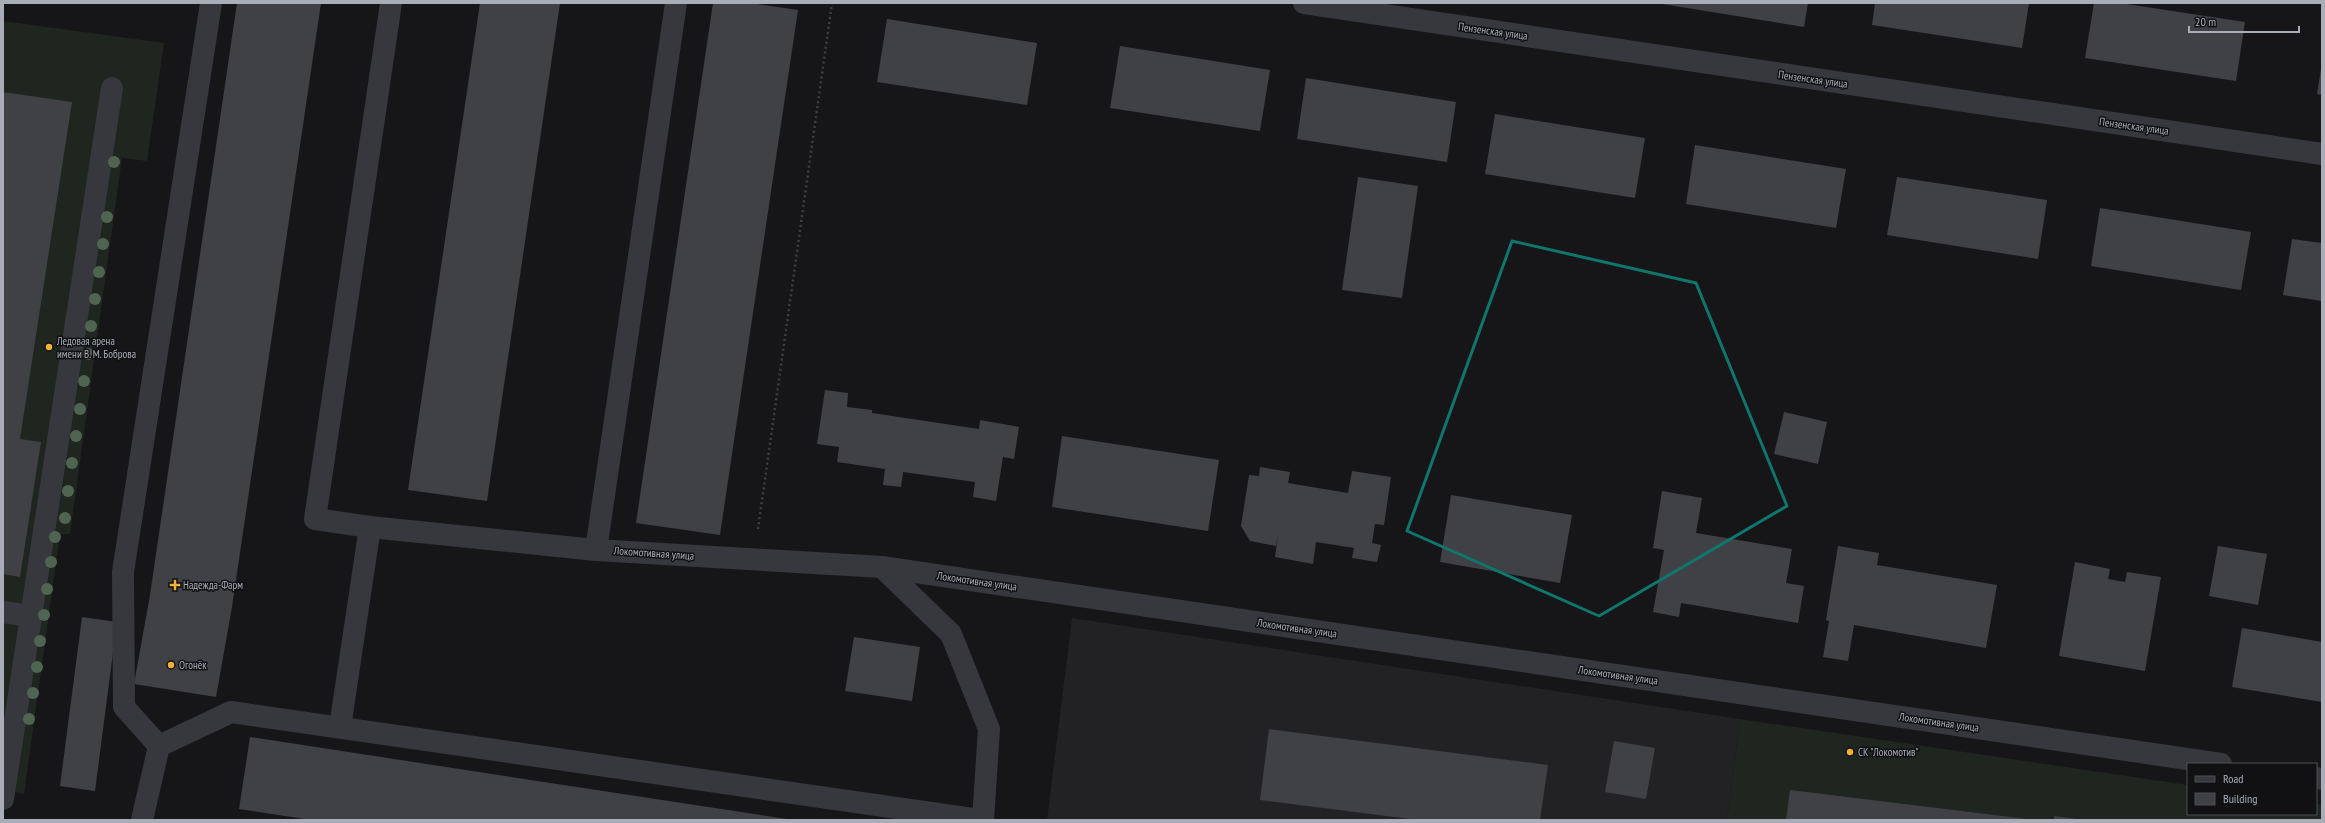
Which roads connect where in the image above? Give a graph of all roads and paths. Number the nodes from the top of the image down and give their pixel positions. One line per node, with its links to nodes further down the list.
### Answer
1 (211, 3): 15 (street)
2 (391, 3): 8 (street, Локомотивная улица)
3 (676, 3): 9 (street)
4 (832, 3): 10 (path)
5 (1304, 3): 7 (street, Пензенская улица)
6 (112, 88): 13 (street)
7 (2322, 154)
8 (370, 527): 9 (street, Локомотивная улица); 14 (street)
9 (596, 550): 10 (street, Локомотивная улица)
10 (754, 560): 11 (street, Локомотивная улица)
11 (882, 567): 16 (street, Локомотивная улица); 19 (street)
12 (3, 612): 13 (street)
13 (31, 616): 17 (street)
14 (340, 727): 15 (street); 19 (street)
15 (159, 746): 18 (street)
16 (2214, 763)
17 (3, 799)
18 (142, 820)
19 (981, 820)

